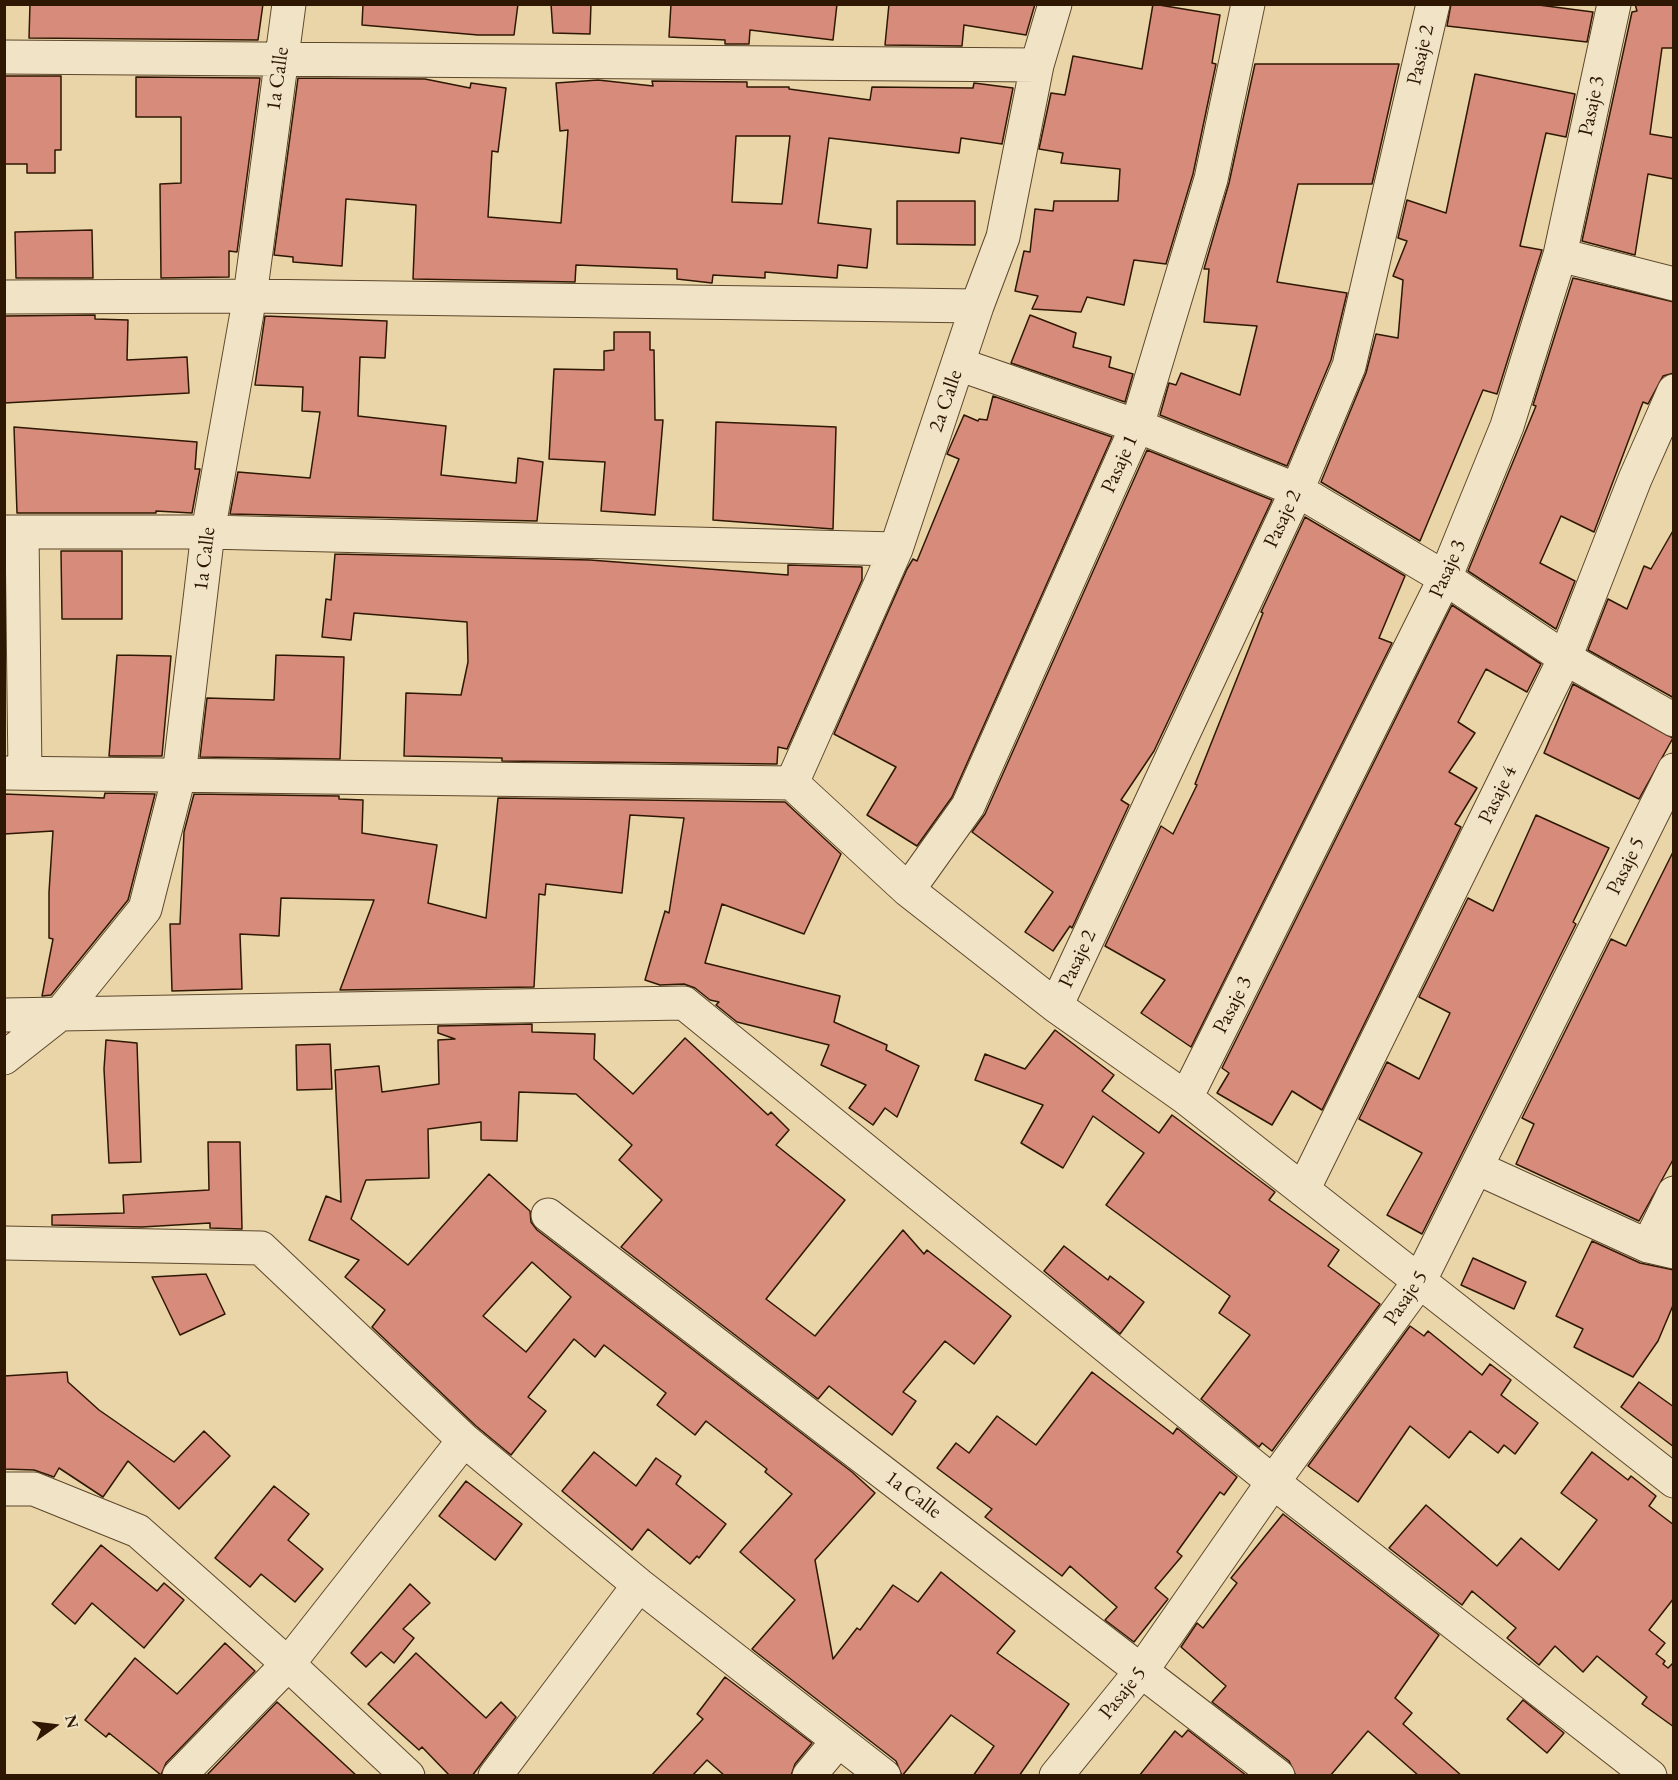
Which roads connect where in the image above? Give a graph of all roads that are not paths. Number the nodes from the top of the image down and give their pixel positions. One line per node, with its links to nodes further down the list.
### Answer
1 (289, 4): 7 (street, 1a Calle)
2 (1055, 4): 8 (street, 2a Calle)
3 (1248, 4): 16 (street, Pasaje 1)
4 (1433, 4): 17 (street, Pasaje 2)
5 (1614, 4): 9 (street, Pasaje 3)
6 (4, 57): 7 (street)
7 (281, 58): 8 (street); 11 (street, 1a Calle)
8 (1037, 65): 13 (street, 2a Calle)
9 (1560, 255): 10 (street); 21 (street, Pasaje 3)
10 (1674, 284)
11 (250, 296): 12 (street); 13 (street); 19 (street, 1a Calle)
12 (4, 297)
13 (977, 306): 14 (street, 2a Calle)
14 (958, 364): 16 (street); 20 (street, 2a Calle)
15 (1674, 391): 22 (street, Pasaje 4)
16 (1137, 426): 17 (street); 28 (street, Pasaje 1)
17 (1297, 490): 21 (street); 29 (street, Pasaje 2)
18 (13, 532): 19 (street); 25 (street)
19 (208, 532): 20 (street); 26 (street, 1a Calle)
20 (896, 549): 27 (street, 2a Calle)
21 (1446, 578): 22 (street); 33 (street, Pasaje 3)
22 (1565, 658): 23 (street); 35 (street, Pasaje 4)
23 (1674, 720)
24 (1674, 770): 34 (street, Pasaje 5)
25 (15, 773): 26 (street)
26 (179, 776): 27 (street); 30 (street, 1a Calle)
27 (792, 783): 28 (street)
28 (908, 890): 29 (street)
29 (1056, 1006): 33 (street)
30 (60, 1014): 31 (street); 32 (street, 1a Calle); 42 (street)
31 (4, 1015)
32 (4, 1058)
33 (1186, 1098): 35 (street)
34 (1477, 1168): 39 (street); 40 (street, Pasaje 5)
35 (1303, 1190): 40 (street)
36 (1674, 1193): 39 (street)
37 (548, 1215): 47 (street, 1a Calle)
38 (4, 1243): 41 (street)
39 (1661, 1249)
40 (1419, 1282): 42 (street, Pasaje 5); 43 (street)
41 (464, 1440): 45 (street); 46 (street)
42 (1273, 1482): 47 (street, Pasaje 5); 56 (street)
43 (1674, 1482)
44 (4, 1489): 46 (street)
45 (639, 1585): 48 (street); 51 (street)
46 (288, 1664): 49 (street); 50 (street)
47 (1142, 1670): 54 (street, Pasaje 5); 55 (street, 1a Calle)
48 (838, 1741): 52 (street); 53 (street)
49 (179, 1776)
50 (408, 1776)
51 (495, 1776)
52 (809, 1776)
53 (884, 1776)
54 (1056, 1776)
55 (1278, 1776)
56 (1650, 1776)

